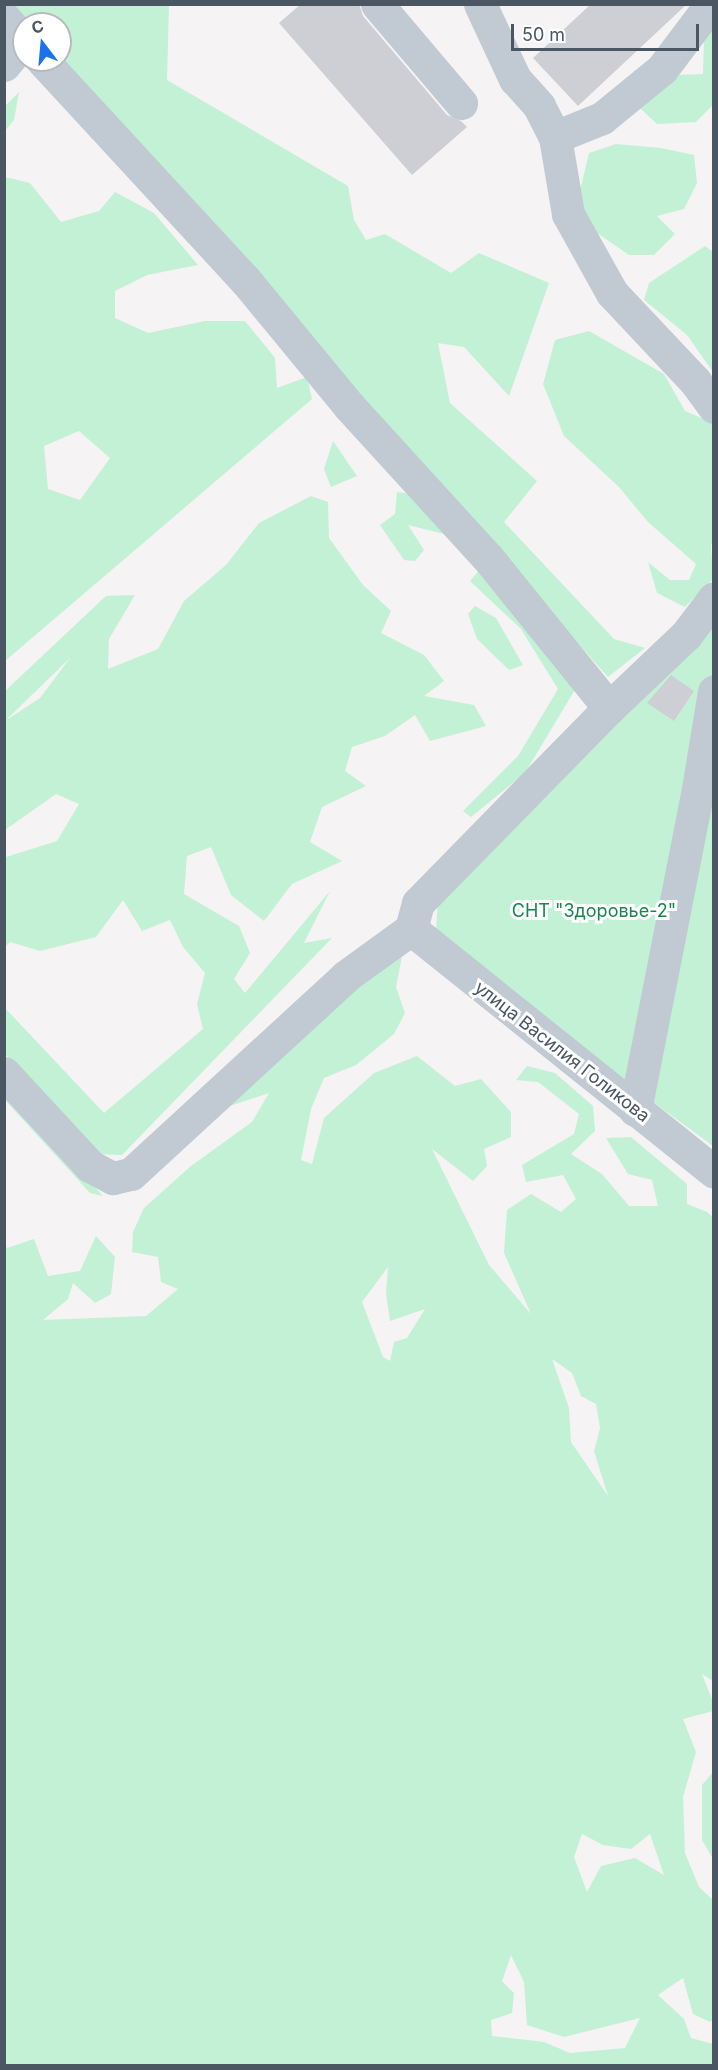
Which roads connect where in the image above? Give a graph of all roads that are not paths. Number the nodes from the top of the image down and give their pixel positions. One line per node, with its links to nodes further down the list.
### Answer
1 (480, 4): 6 (street)
2 (711, 4): 6 (street)
3 (381, 6): 5 (street)
4 (53, 72): 10 (street)
5 (461, 103)
6 (555, 137): 7 (street)
7 (714, 407)
8 (714, 598): 10 (street)
9 (714, 691): 13 (street)
10 (609, 708): 11 (street)
11 (411, 929): 12 (street); 13 (street, улица Василия Голикова)
12 (4, 1073)
13 (635, 1110): 14 (street, улица Василия Голикова)
14 (714, 1172)

